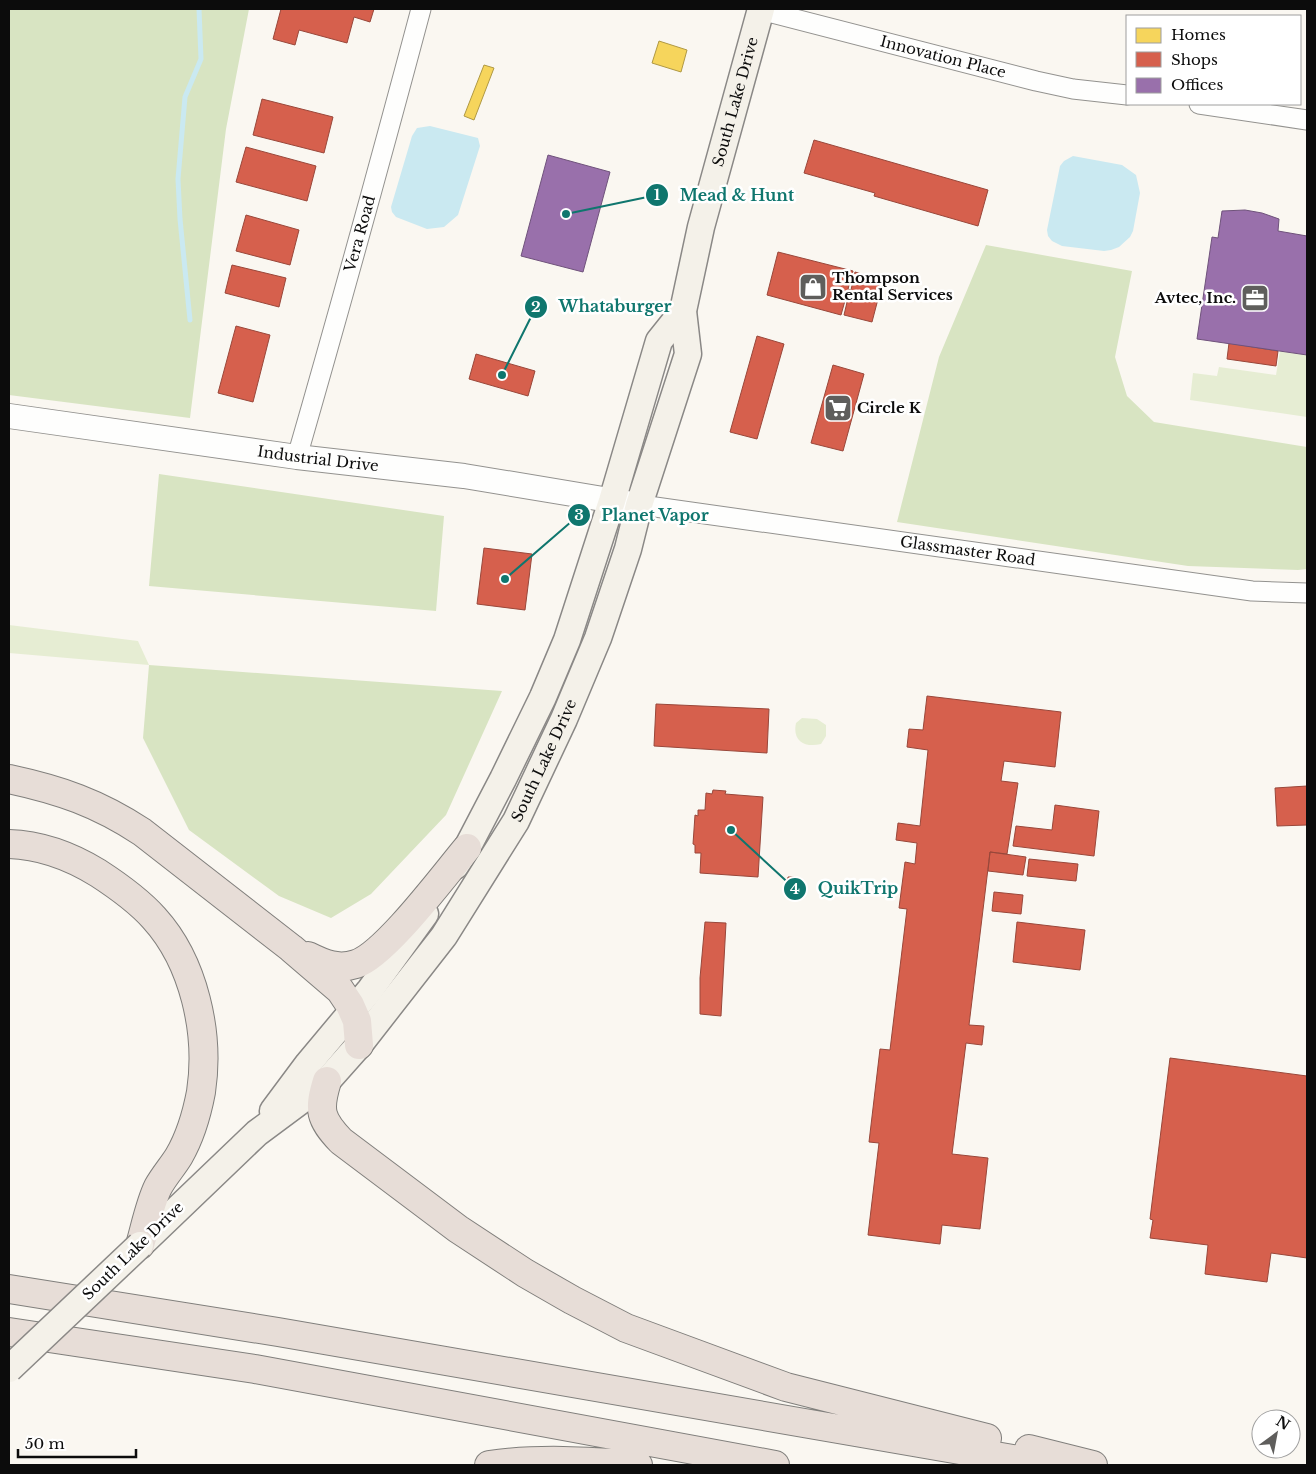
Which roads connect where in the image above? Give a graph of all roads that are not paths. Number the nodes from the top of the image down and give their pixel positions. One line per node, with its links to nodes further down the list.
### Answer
1 (421, 9): 7 (street, Vera Road)
2 (761, 10): 3 (street, Innovation Place); 8 (main road, South Lake Drive)
3 (1126, 95)
4 (1206, 105): 5 (street)
5 (1307, 120)
6 (9, 416): 7 (street, Industrial Drive)
7 (297, 457): 8 (street, Industrial Drive)
8 (626, 503): 9 (street, Glassmaster Road); 12 (main road, South Lake Drive); 15 (main road, South Lake Drive)
9 (1307, 593)
10 (9, 778): 13 (highway)
11 (9, 844): 18 (highway)
12 (467, 848): 13 (highway); 14 (main road, South Lake Drive)
13 (291, 948): 14 (highway)
14 (353, 1011): 15 (highway); 17 (main road, South Lake Drive)
15 (359, 1045): 16 (main road, South Lake Drive)
16 (327, 1081): 17 (main road, South Lake Drive); 28 (highway)
17 (257, 1133): 18 (main road, South Lake Drive)
18 (140, 1245): 23 (main road, South Lake Drive, bridge)
19 (9, 1276): 21 (highway)
20 (9, 1289): 21 (highway)
21 (153, 1312): 27 (highway)
22 (9, 1332): 26 (highway)
23 (9, 1369)
24 (488, 1465): 25 (highway)
25 (638, 1465)
26 (775, 1465)
27 (1047, 1465)
28 (1093, 1465)

